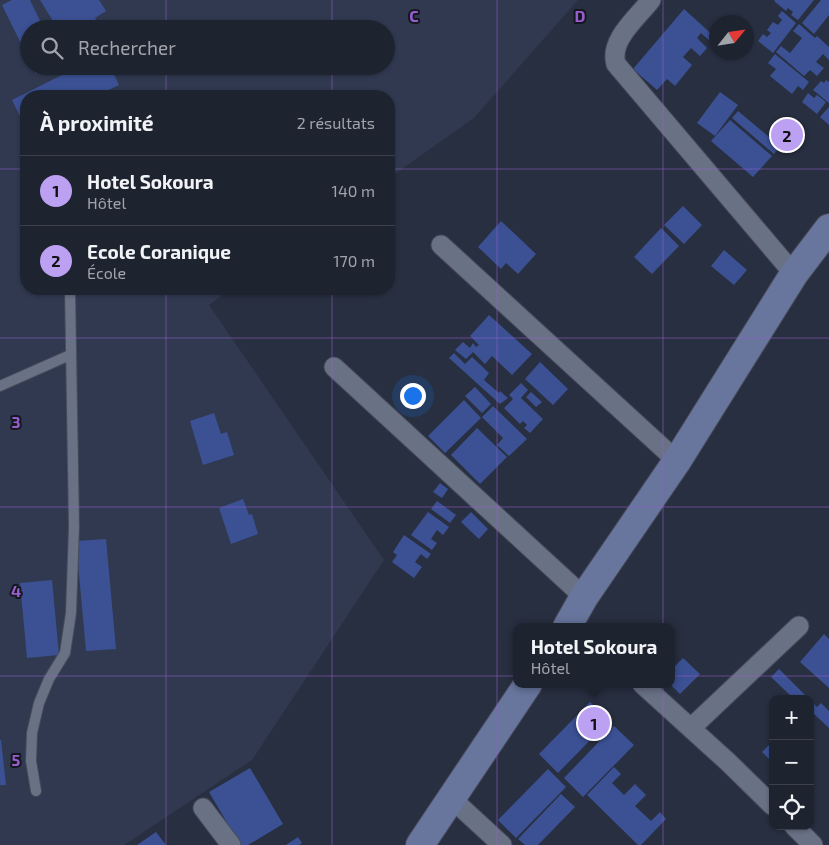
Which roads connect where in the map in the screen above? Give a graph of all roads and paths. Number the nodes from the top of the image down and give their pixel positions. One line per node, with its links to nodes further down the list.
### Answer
1 (651, 0): 4 (street)
2 (829, 228): 4 (street)
3 (441, 245): 9 (street)
4 (794, 274): 9 (street)
5 (70, 295): 6 (lane)
6 (70, 355): 8 (lane); 15 (lane)
7 (334, 367): 10 (street)
8 (0, 386)
9 (677, 461): 10 (street)
10 (575, 618)
11 (799, 626): 14 (street)
12 (525, 688): 16 (street)
13 (646, 688): 14 (street)
14 (691, 728): 17 (street)
15 (36, 791)
16 (451, 798): 21 (street); 22 (street)
17 (769, 802)
18 (203, 808): 20 (street)
19 (798, 830): 23 (street)
20 (231, 845)
21 (420, 845)
22 (502, 845)
23 (813, 845)

